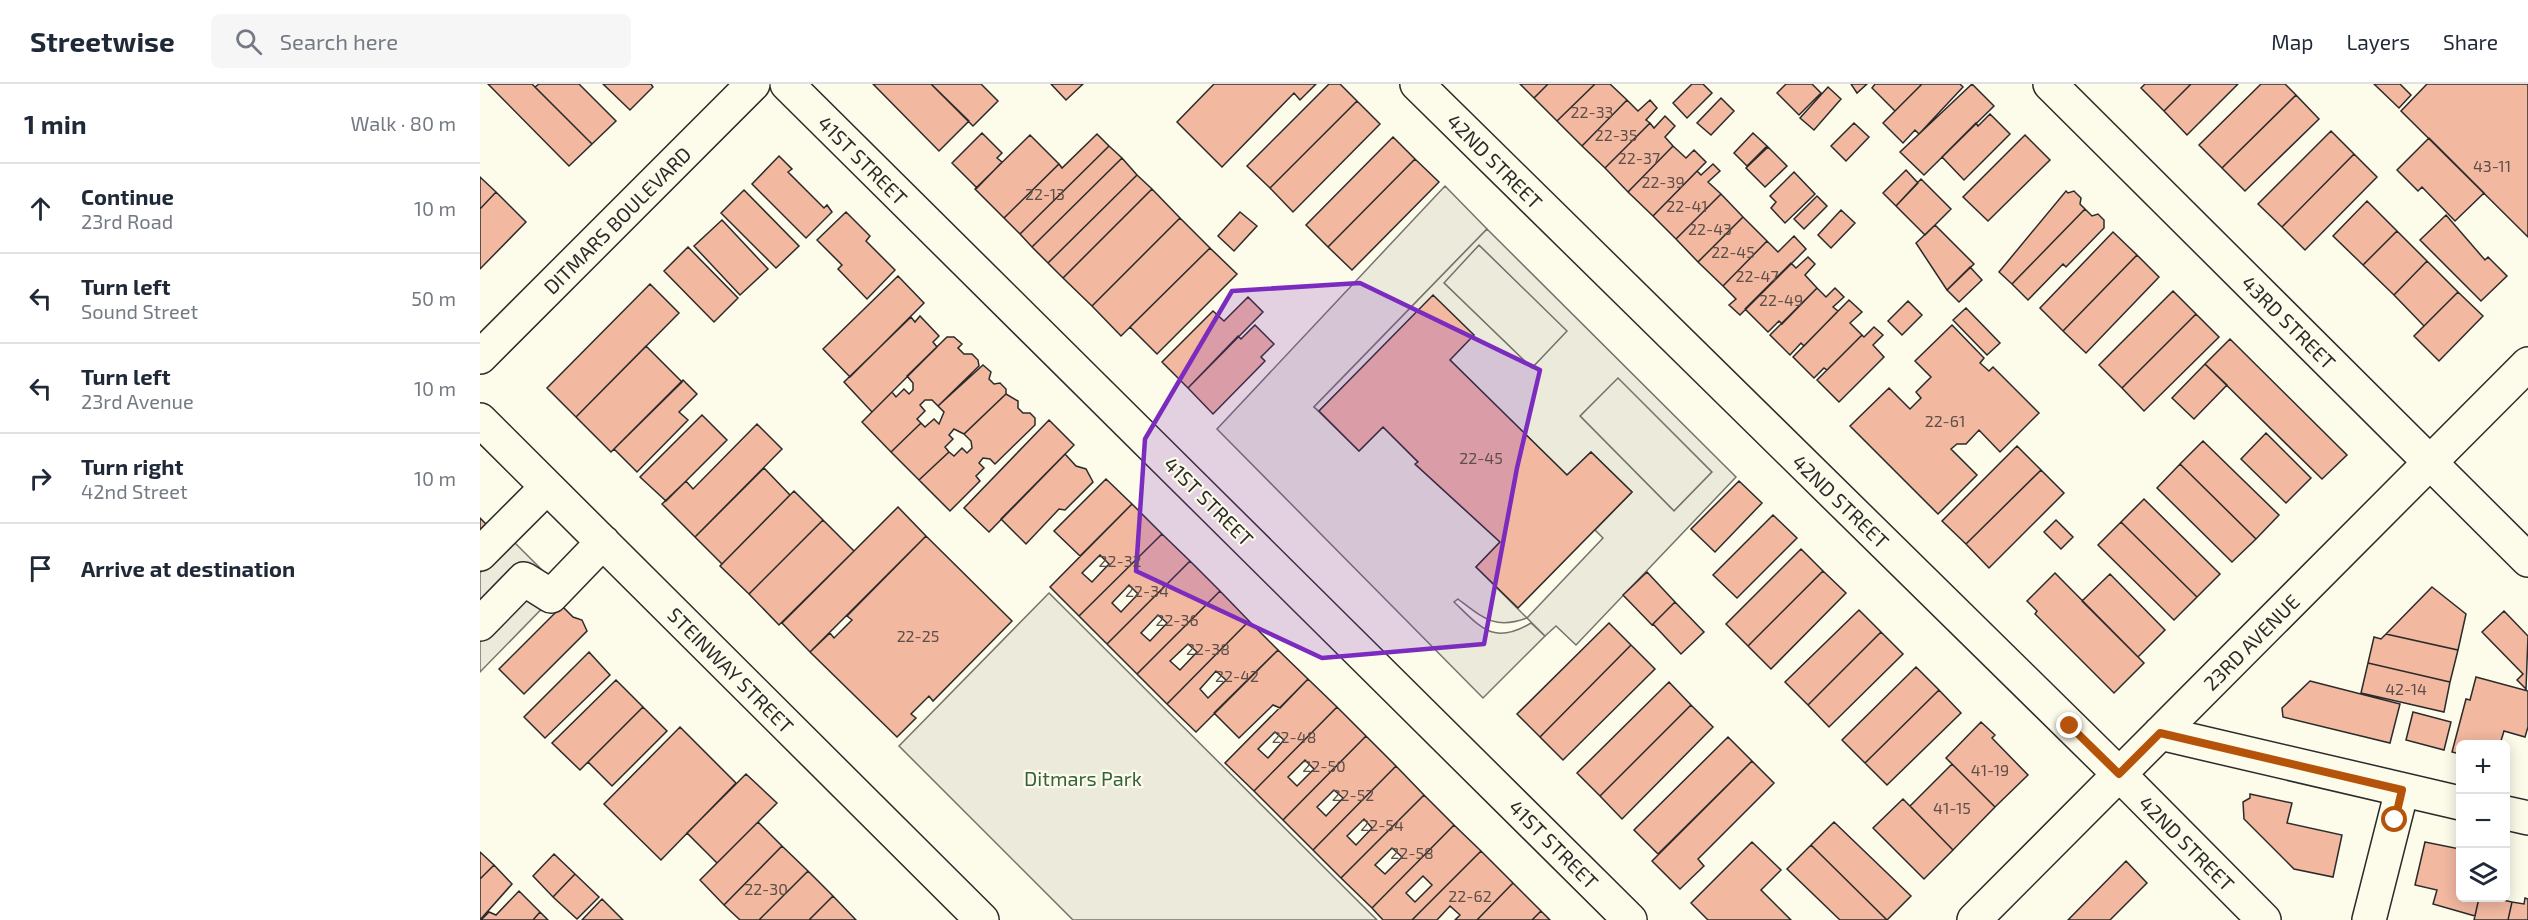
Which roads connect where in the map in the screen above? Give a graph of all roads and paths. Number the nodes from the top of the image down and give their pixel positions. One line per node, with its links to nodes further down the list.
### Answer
1 (753, 84): 5 (street, DITMARS BOULEVARD)
2 (787, 84): 21 (street, 41ST STREET)
3 (1417, 84): 15 (street, 42ND STREET)
4 (2050, 84): 8 (street, 43RD STREET)
5 (480, 357)
6 (2528, 364): 8 (street, 23RD AVENUE)
7 (480, 420): 9 (street, STEINWAY STREET)
8 (2429, 462): 12 (street, 43RD STREET); 14 (street, 23RD AVENUE)
9 (547, 487): 10 (street, STEINWAY STREET); 11 (street)
10 (603, 542): 13 (street); 20 (street, STEINWAY STREET)
11 (480, 555)
12 (2528, 561)
13 (480, 624)
14 (2160, 733): 15 (street, 23RD AVENUE); 16 (street)
15 (2119, 774): 22 (street, 23RD AVENUE); 23 (street, 42ND STREET)
16 (2402, 790): 17 (street); 24 (street)
17 (2456, 802)
18 (2510, 814): 19 (street)
19 (2528, 819)
20 (982, 920)
21 (1630, 920)
22 (1974, 920)
23 (2264, 920)
24 (2369, 920)

